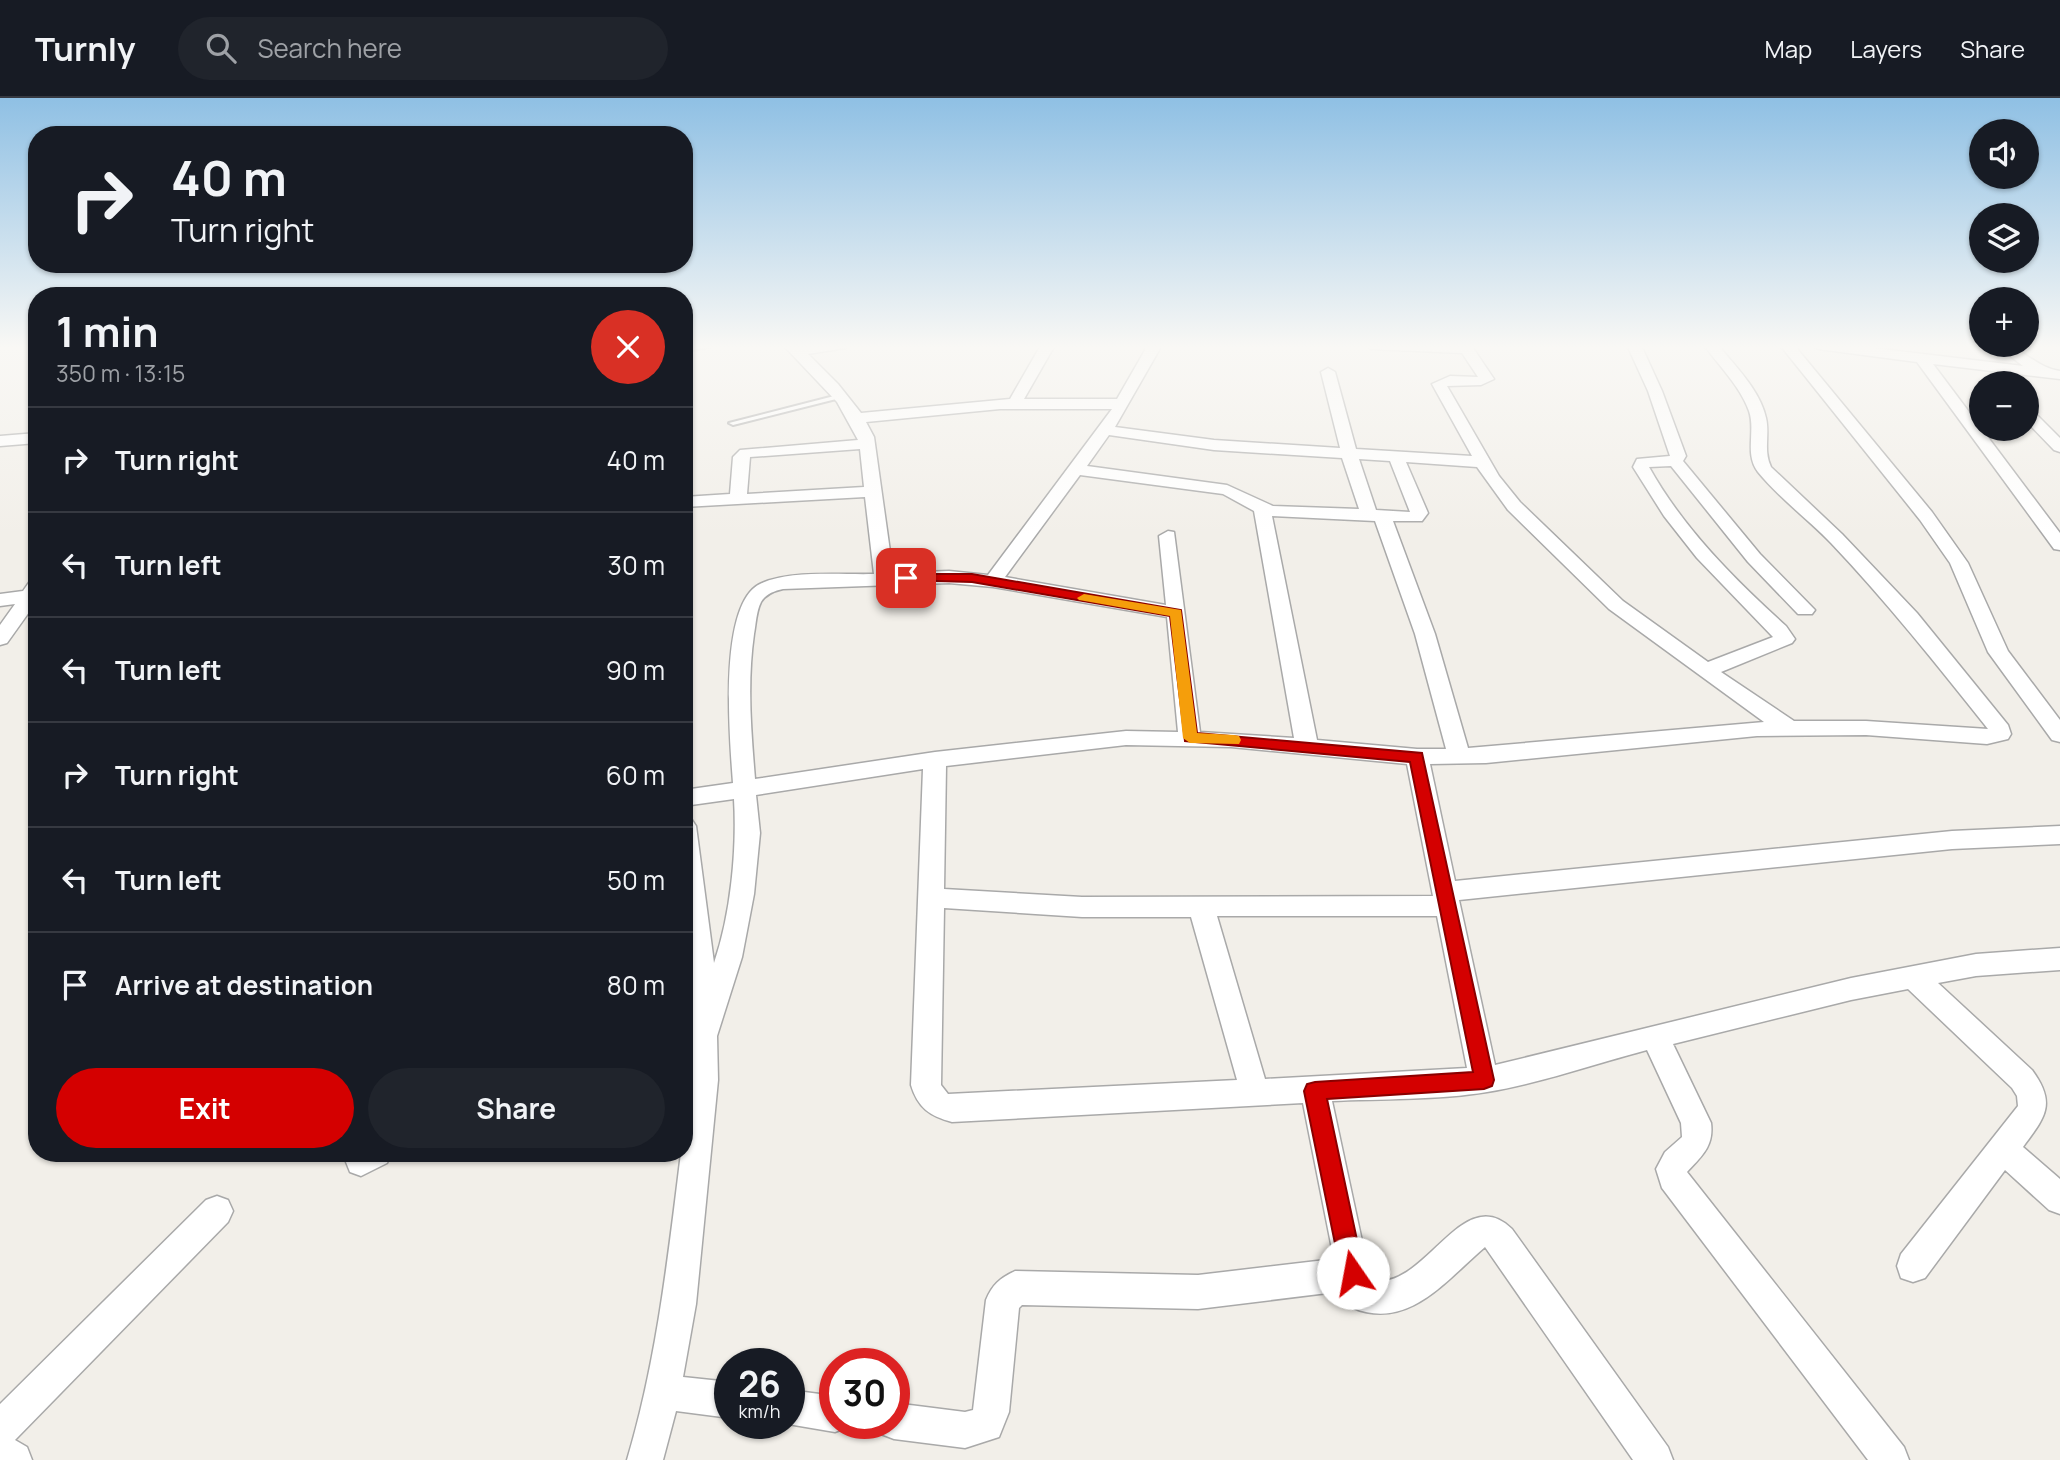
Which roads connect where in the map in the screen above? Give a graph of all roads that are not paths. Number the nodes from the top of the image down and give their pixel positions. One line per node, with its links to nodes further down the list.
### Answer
1 (791, 409): 12 (lane)
2 (851, 409): 11 (street)
3 (956, 409): 11 (street)
4 (1119, 409): 14 (street)
5 (1337, 409): 19 (street)
6 (1453, 409): 22 (street)
7 (1661, 409): 21 (street)
8 (1755, 409): 40 (street)
9 (1839, 409): 41 (street)
10 (1959, 409): 30 (street)
11 (858, 418): 17 (street)
12 (733, 423)
13 (2039, 425): 18 (street)
14 (1105, 430): 19 (street); 23 (street)
15 (28, 439): 16 (street)
16 (0, 441)
17 (867, 444): 24 (street); 25 (street)
18 (2060, 447)
19 (1349, 454): 20 (street); 28 (street)
20 (1395, 457): 22 (street); 28 (street)
21 (1675, 461): 36 (street); 39 (street)
22 (1482, 462): 39 (street)
23 (1076, 469): 27 (street); 32 (street)
24 (873, 492): 25 (street); 31 (street)
25 (738, 499): 26 (street)
26 (693, 502)
27 (1262, 509): 28 (street); 43 (street)
28 (1376, 515): 44 (street)
29 (1168, 536): 37 (street)
30 (2060, 545)
31 (884, 578): 32 (street); 47 (street)
32 (993, 581): 37 (street)
33 (28, 593): 34 (street)
34 (0, 600)
35 (28, 600): 38 (street)
36 (1805, 610)
37 (1177, 613): 42 (street)
38 (0, 639)
39 (1707, 670): 40 (street)
40 (1788, 728): 44 (street)
41 (2060, 735)
42 (1190, 738): 43 (street); 46 (street)
43 (1307, 747): 45 (street)
44 (1459, 756): 45 (street)
45 (1417, 757): 51 (street)
46 (935, 760): 47 (street); 50 (street)
47 (744, 789): 48 (street); 56 (street)
48 (693, 797)
49 (2060, 835): 51 (street)
50 (931, 898): 52 (street); 60 (street)
51 (1447, 899): 52 (street); 58 (street)
52 (1201, 907): 60 (street)
53 (2060, 959): 55 (street)
54 (693, 974): 56 (street)
55 (1913, 977): 57 (street); 61 (street)
56 (703, 1035): 66 (street)
57 (1655, 1037): 58 (street); 74 (street)
58 (1484, 1080): 59 (street)
59 (1315, 1091): 60 (street); 65 (street)
60 (1255, 1093)
61 (2003, 1149): 62 (street); 64 (street)
62 (2060, 1199)
63 (217, 1211): 69 (street)
64 (1913, 1266)
65 (1353, 1273): 68 (street); 73 (street)
66 (663, 1392): 67 (street); 72 (street)
67 (714, 1398)
68 (910, 1423)
69 (0, 1429)
70 (0, 1452): 71 (street)
71 (14, 1460)
72 (645, 1460)
73 (1655, 1460)
74 (1891, 1460)

